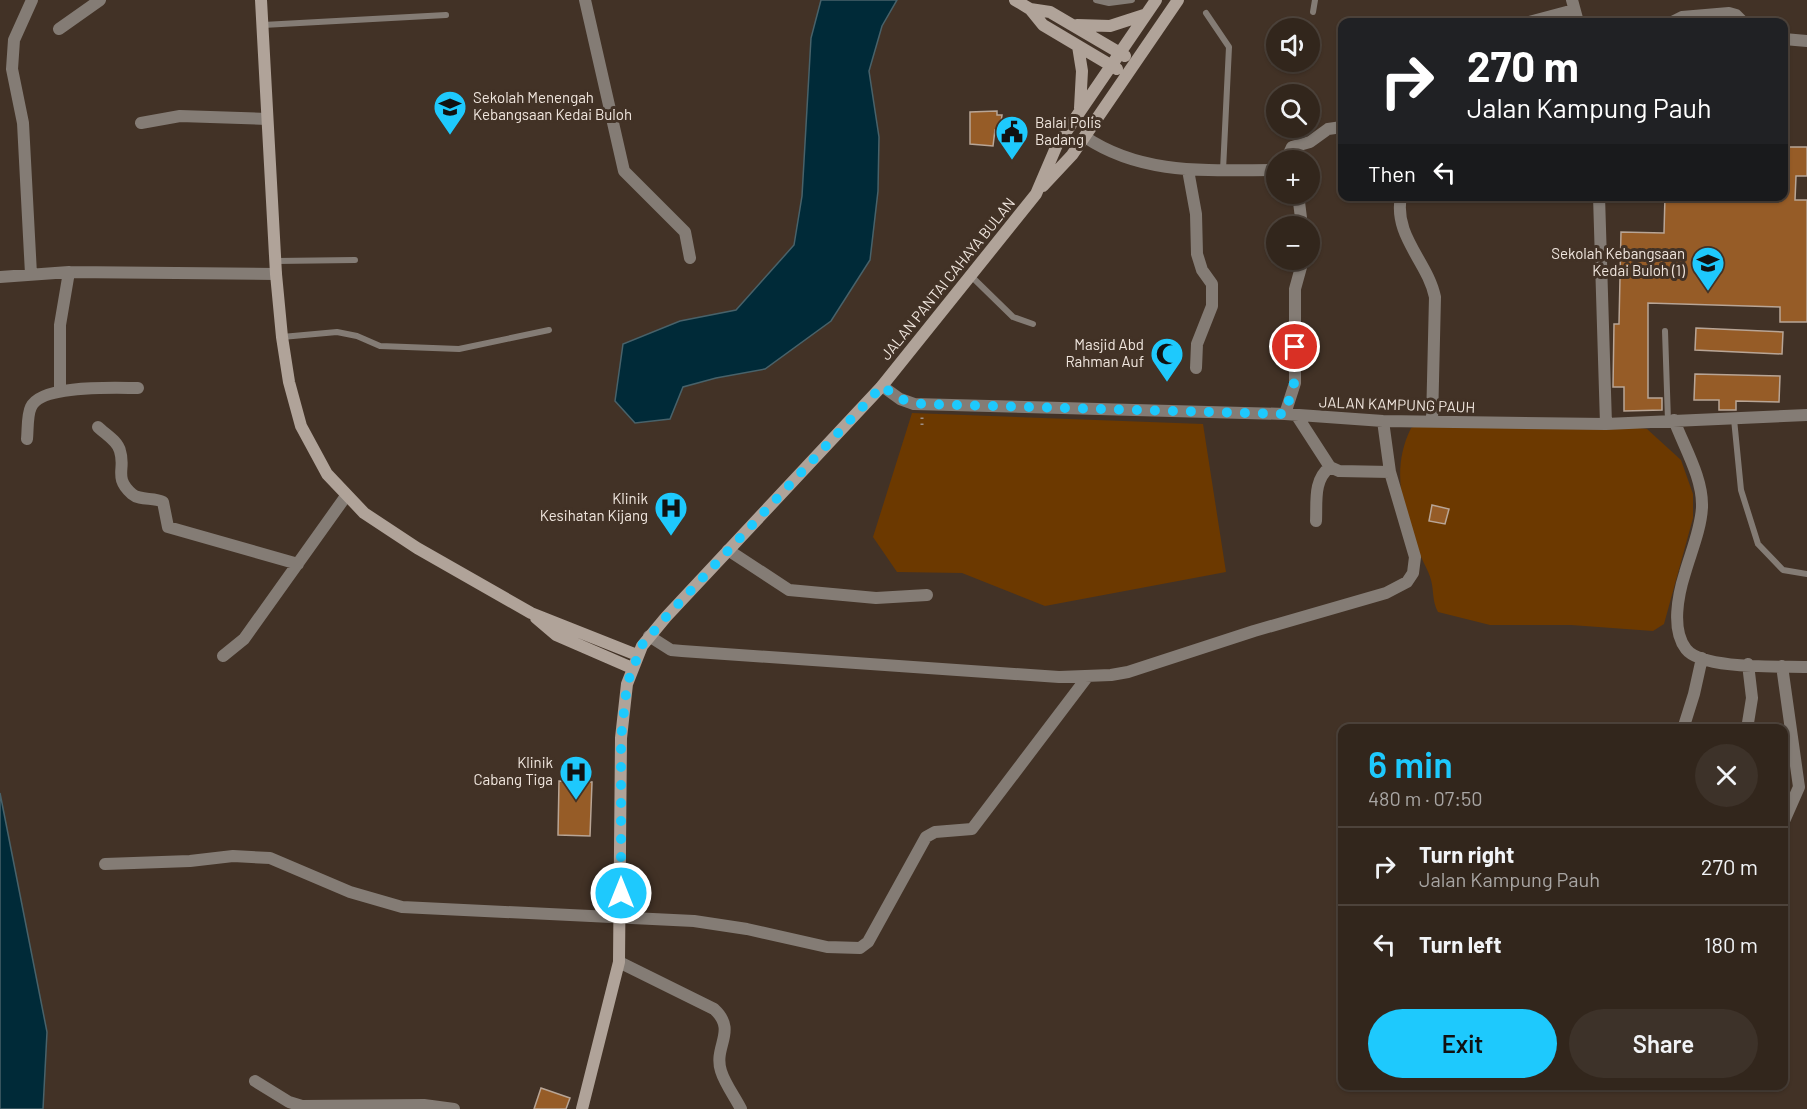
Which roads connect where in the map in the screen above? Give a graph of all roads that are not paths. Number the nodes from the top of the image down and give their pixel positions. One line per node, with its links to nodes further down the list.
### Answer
1 (32, 0): 46 (street)
2 (100, 0): 21 (street)
3 (261, 0): 20 (main road)
4 (585, 0): 41 (street)
5 (1015, 0): 12 (main road)
6 (1096, 0): 7 (lane)
7 (1132, 0)
8 (1178, 0): 26 (main road, JALAN PANTAI CAHAYA BULAN)
9 (1315, 0): 13 (lane)
10 (1150, 5): 19 (main road); 25 (main road, JALAN PANTAI CAHAYA BULAN)
11 (1573, 5): 16 (street)
12 (1030, 9): 19 (main road); 24 (main road)
13 (1313, 12)
14 (1206, 13): 36 (lane)
15 (446, 15): 20 (lane)
16 (1539, 18)
17 (1678, 18): 18 (street)
18 (1739, 18)
19 (1070, 23): 25 (main road)
20 (262, 25): 29 (main road)
21 (58, 29)
22 (1788, 39): 23 (street)
23 (1807, 41)
24 (1078, 46): 27 (main road); 30 (main road)
25 (1120, 53): 26 (main road); 27 (main road, JALAN PANTAI CAHAYA BULAN)
26 (1135, 63): 28 (main road, JALAN PANTAI CAHAYA BULAN)
27 (1112, 65): 28 (main road); 30 (main road, JALAN PANTAI CAHAYA BULAN)
28 (1127, 75): 33 (main road, JALAN PANTAI CAHAYA BULAN)
29 (267, 119): 31 (street); 43 (main road)
30 (1075, 120): 38 (main road, JALAN PANTAI CAHAYA BULAN)
31 (141, 123)
32 (1338, 128): 34 (street)
33 (1085, 137): 35 (street); 38 (main road, JALAN PANTAI CAHAYA BULAN)
34 (1291, 150)
35 (1188, 170): 36 (street); 54 (street)
36 (1223, 170): 37 (street)
37 (1266, 170)
38 (1036, 194): 48 (main road, JALAN PANTAI CAHAYA BULAN)
39 (1401, 201): 63 (street)
40 (1599, 201): 64 (street)
41 (690, 258)
42 (355, 260): 43 (lane)
43 (275, 261): 47 (main road)
44 (1300, 270): 58 (street)
45 (69, 272): 46 (street); 47 (street); 57 (street)
46 (31, 274): 49 (street)
47 (276, 274): 53 (main road)
48 (970, 275): 50 (lane); 55 (main road, JALAN PANTAI CAHAYA BULAN)
49 (0, 277)
50 (1033, 324)
51 (549, 330): 53 (lane)
52 (1665, 331): 61 (lane)
53 (282, 337): 69 (main road)
54 (1196, 368)
55 (882, 386): 58 (street, JALAN KAMPUNG PAUH); 71 (main road, JALAN PANTAI CAHAYA BULAN)
56 (138, 388): 57 (street)
57 (60, 390): 66 (street)
58 (1291, 415): 62 (street, JALAN KAMPUNG PAUH); 67 (street)
59 (1807, 415): 60 (street, JALAN KAMPUNG PAUH)
60 (1734, 418): 61 (street, JALAN KAMPUNG PAUH); 73 (lane)
61 (1671, 420): 64 (street, JALAN KAMPUNG PAUH); 79 (street)
62 (1383, 421): 63 (street, JALAN KAMPUNG PAUH); 68 (street)
63 (1432, 422): 64 (street, JALAN KAMPUNG PAUH)
64 (1606, 424)
65 (98, 427): 72 (street)
66 (27, 439)
67 (1330, 467): 68 (street); 70 (street)
68 (1390, 472): 84 (street)
69 (346, 496): 72 (street); 75 (main road)
70 (1316, 521)
71 (728, 550): 74 (street); 76 (main road, JALAN PANTAI CAHAYA BULAN)
72 (298, 564): 77 (street)
73 (1807, 574)
74 (927, 595)
75 (531, 613): 78 (main road); 83 (main road)
76 (649, 636): 78 (main road, JALAN PANTAI CAHAYA BULAN); 84 (street)
77 (223, 656)
78 (637, 656): 83 (main road, JALAN PANTAI CAHAYA BULAN)
79 (1701, 658): 80 (street); 85 (street)
80 (1748, 664): 81 (street); 86 (street)
81 (1782, 666): 82 (street); 87 (street)
82 (1807, 667)
83 (632, 668): 89 (main road, JALAN PANTAI CAHAYA BULAN)
84 (1088, 676): 89 (street)
85 (1685, 724)
86 (1749, 724)
87 (1788, 812)
88 (105, 864): 89 (street)
89 (621, 915): 90 (main road, JALAN PANTAI CAHAYA BULAN)
90 (619, 962): 93 (main road, JALAN PANTAI CAHAYA BULAN); 94 (street)
91 (255, 1081): 92 (street)
92 (454, 1109)
93 (582, 1109)
94 (741, 1109)

